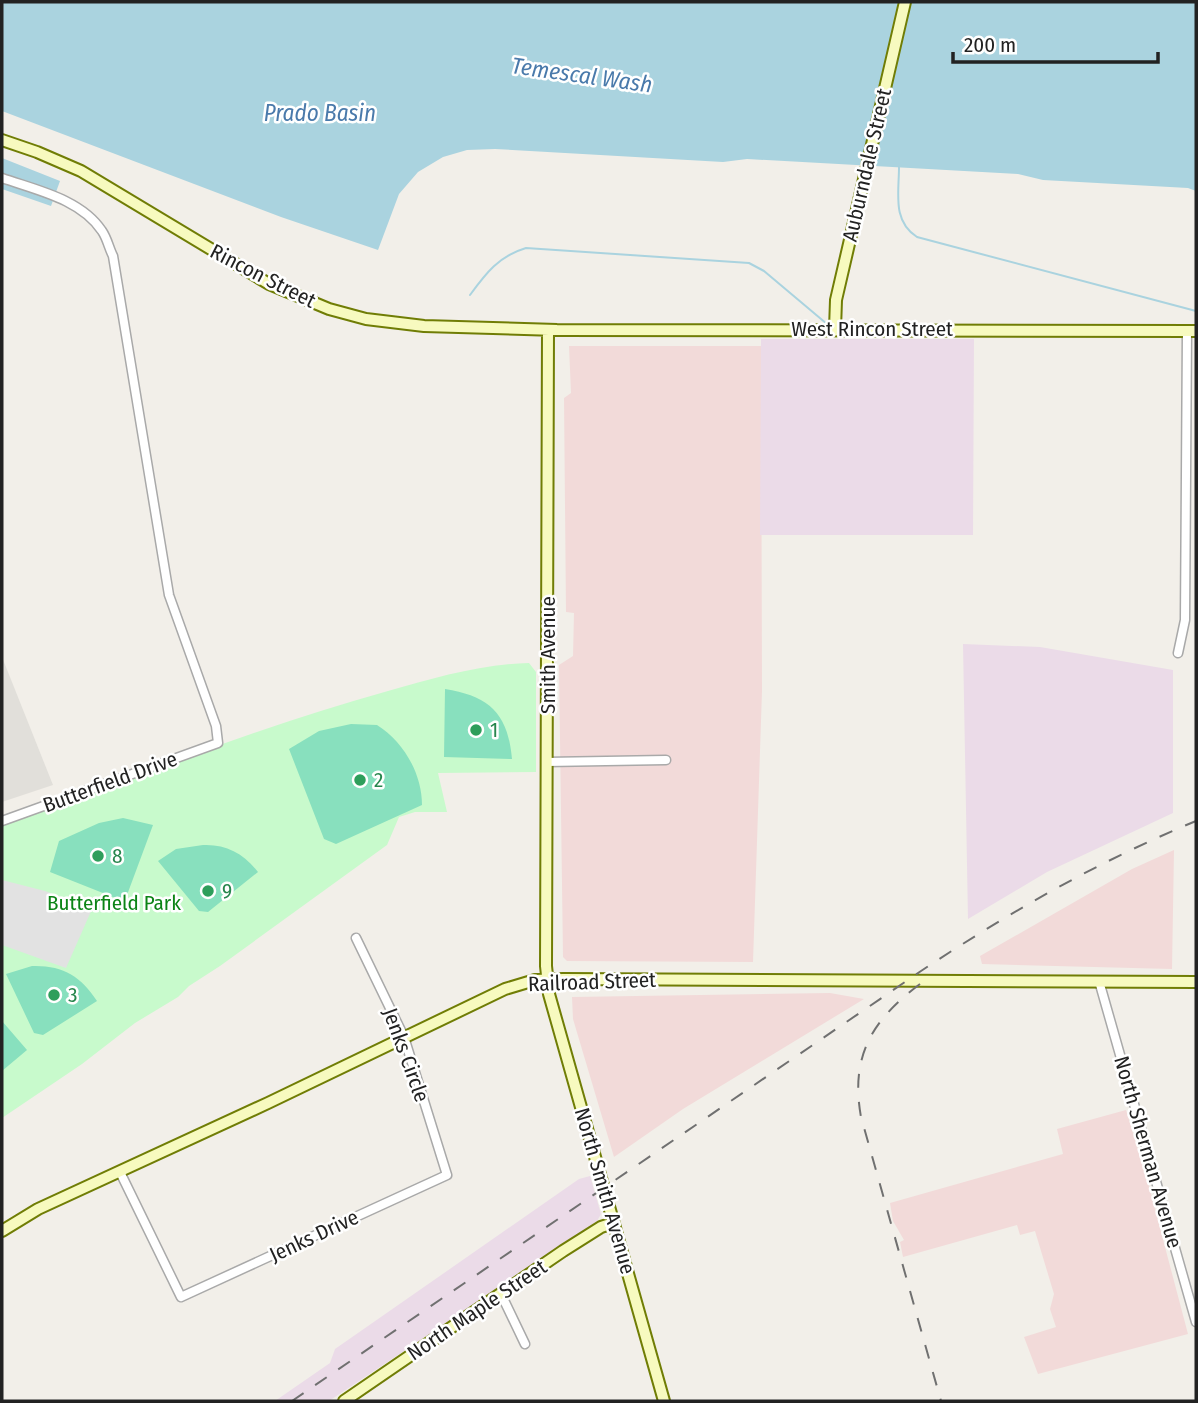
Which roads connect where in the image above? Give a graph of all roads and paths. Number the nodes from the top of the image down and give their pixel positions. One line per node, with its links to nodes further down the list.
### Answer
1 (905, 2): 4 (main road, Auburndale Street)
2 (2, 140): 5 (main road, Rincon Street)
3 (2, 178): 10 (street, Butterfield Drive)
4 (835, 329): 5 (main road, West Rincon Street); 6 (main road, West Rincon Street)
5 (548, 330): 9 (main road, Smith Avenue)
6 (1192, 331): 7 (street)
7 (1178, 653)
8 (666, 760): 9 (street)
9 (546, 762): 12 (main road, Smith Avenue)
10 (2, 821)
11 (356, 938): 15 (street, Jenks Circle)
12 (548, 980): 13 (main road, Railroad Street); 15 (main road, Railroad Street); 18 (main road, North Smith Avenue)
13 (1100, 981): 14 (main road, Railroad Street); 21 (street, North Sherman Avenue)
14 (1196, 982)
15 (404, 1037): 16 (main road, Railroad Street); 17 (street, Jenks Circle)
16 (120, 1172): 17 (street, Jenks Drive); 19 (main road, Railroad Street)
17 (447, 1175)
18 (613, 1223): 20 (main road, North Maple Street); 24 (main road, North Smith Avenue)
19 (2, 1231)
20 (500, 1294): 22 (street); 23 (main road, North Maple Street)
21 (1196, 1322)
22 (525, 1344)
23 (344, 1401)
24 (664, 1401)

